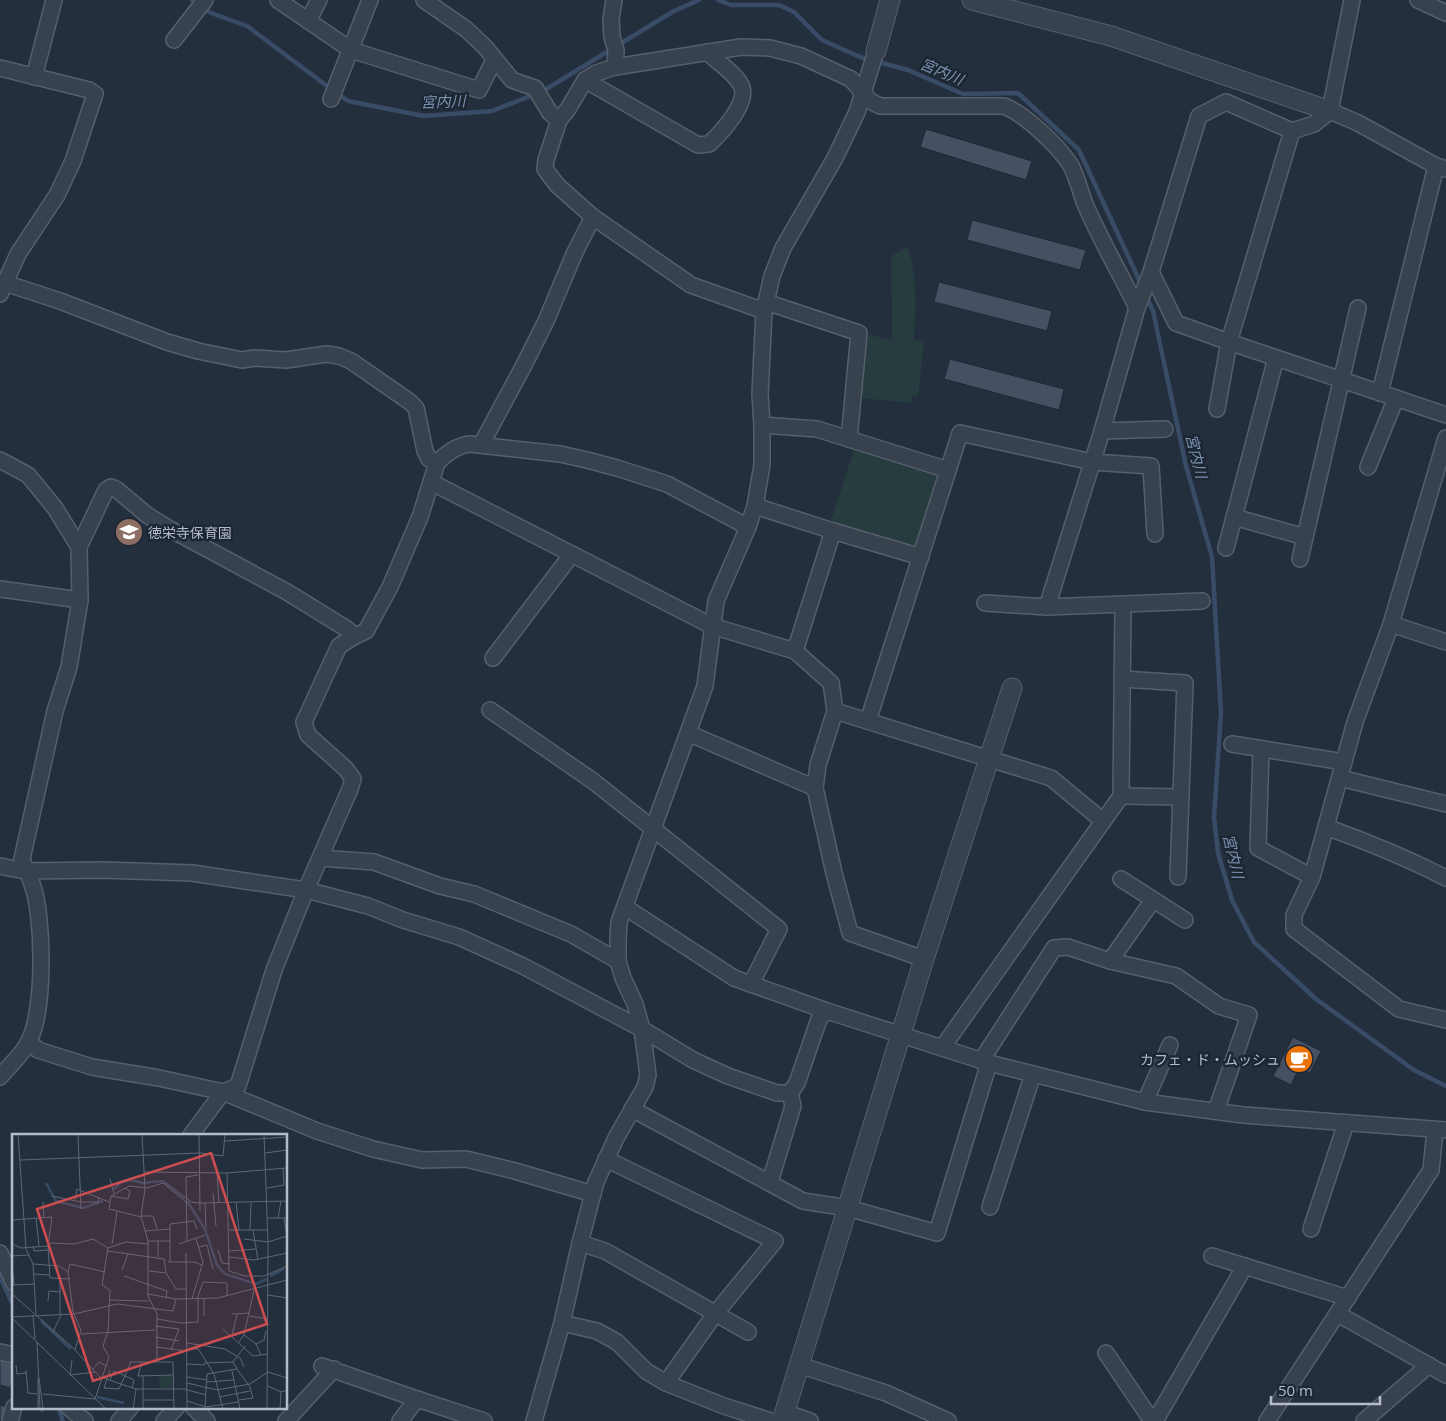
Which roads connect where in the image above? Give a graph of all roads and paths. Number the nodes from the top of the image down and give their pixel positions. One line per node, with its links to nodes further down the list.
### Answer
1 (54, 0): 21 (street)
2 (278, 0): 13 (street)
3 (319, 0): 13 (street)
4 (370, 0): 15 (street)
5 (424, 0): 18 (street)
6 (614, 0): 20 (street)
7 (890, 0): 17 (street)
8 (972, 0): 25 (street)
9 (1352, 0): 25 (street)
10 (1418, 0): 12 (street)
11 (201, 6): 14 (street)
12 (1446, 13)
13 (308, 21): 15 (street)
14 (174, 40)
15 (351, 50): 18 (street); 23 (street)
16 (707, 52): 20 (street); 22 (street); 24 (street)
17 (874, 59): 24 (street)
18 (494, 60): 26 (street)
19 (0, 68): 21 (street)
20 (615, 68): 22 (street)
21 (34, 77): 31 (street)
22 (585, 80): 26 (street)
23 (334, 93)
24 (863, 93): 32 (street); 33 (street)
25 (1330, 111): 27 (street); 28 (street)
26 (560, 120): 29 (street)
27 (1292, 131): 30 (street); 35 (street)
28 (1441, 168): 38 (street)
29 (593, 217): 32 (street); 47 (street)
30 (1151, 272): 33 (street); 35 (street)
31 (3, 288): 50 (street)
32 (765, 306): 42 (street); 46 (street)
33 (1137, 308): 44 (street)
34 (1358, 308): 37 (street)
35 (1229, 342): 36 (street); 40 (street)
36 (1276, 358): 37 (street); 55 (street)
37 (1342, 380): 38 (street); 59 (street)
38 (1380, 392): 39 (street)
39 (1396, 398): 41 (street); 51 (street)
40 (1217, 409)
41 (1446, 415)
42 (762, 425): 46 (street); 54 (street)
43 (1165, 429): 44 (street)
44 (1102, 431): 49 (street)
45 (1446, 438): 71 (street)
46 (849, 439): 52 (street)
47 (481, 445): 50 (street); 56 (street)
48 (0, 460): 60 (street)
49 (1092, 462): 52 (street); 58 (street); 70 (street)
50 (437, 463): 53 (street)
51 (1368, 467)
52 (948, 470): 63 (street)
53 (431, 482): 62 (street); 73 (street)
54 (755, 506): 56 (street); 57 (street)
55 (1234, 517): 59 (street); 61 (street)
56 (748, 527): 72 (street)
57 (833, 531): 63 (street); 75 (street)
58 (1156, 535)
59 (1305, 537): 64 (street)
60 (79, 547): 66 (street); 73 (street)
61 (1226, 548)
62 (572, 554): 72 (street); 76 (street)
63 (920, 557): 81 (street)
64 (1300, 559)
65 (0, 589): 66 (street)
66 (80, 600): 97 (street)
67 (1202, 601): 69 (street)
68 (985, 603): 70 (street)
69 (1123, 606): 70 (street); 77 (street)
70 (1047, 607)
71 (1391, 624): 74 (street); 86 (street)
72 (712, 626): 75 (street); 82 (street)
73 (354, 636): 95 (street)
74 (1446, 642)
75 (795, 651): 80 (street)
76 (493, 658)
77 (1122, 679): 89 (street); 90 (street)
78 (1012, 688): 85 (street)
79 (490, 710): 94 (street)
80 (835, 711): 81 (street); 88 (street)
81 (868, 721): 85 (street)
82 (688, 733): 88 (street); 94 (street)
83 (1232, 744): 84 (street)
84 (1261, 749): 86 (street); 99 (street)
85 (990, 758): 92 (street); 106 (street)
86 (1344, 762): 87 (street)
87 (1340, 778): 91 (street); 93 (street)
88 (815, 788): 106 (street)
89 (1121, 796): 90 (street); 92 (street)
90 (1180, 796): 98 (street)
91 (1446, 804)
92 (1103, 821): 116 (street)
93 (1326, 827): 99 (street); 100 (street)
94 (653, 830): 104 (street); 109 (street)
95 (321, 858): 102 (street); 107 (street)
96 (0, 866): 97 (street)
97 (25, 871): 102 (street); 114 (street)
98 (1178, 877)
99 (1312, 877): 111 (street)
100 (1446, 878)
101 (1121, 879): 103 (street)
102 (306, 890): 112 (street); 120 (street)
103 (1153, 900): 105 (street); 108 (street)
104 (626, 907): 107 (street); 109 (street)
105 (1185, 920)
106 (924, 959): 113 (street)
107 (618, 961): 112 (street)
108 (1110, 961): 117 (street); 124 (street)
109 (751, 984): 110 (street)
110 (827, 1011): 113 (street); 121 (street)
111 (1446, 1020)
112 (642, 1029): 121 (street); 123 (street)
113 (902, 1035): 116 (street); 132 (street)
114 (29, 1042): 119 (street); 120 (street)
115 (1170, 1045): 122 (street)
116 (942, 1048): 117 (street)
117 (985, 1062): 118 (street); 132 (street)
118 (1033, 1074): 122 (street); 131 (street)
119 (0, 1077)
120 (223, 1092): 127 (street); 130 (street)
121 (790, 1093): 129 (street)
122 (1145, 1102): 124 (street)
123 (632, 1109): 128 (street); 129 (street)
124 (1216, 1111): 125 (street)
125 (1346, 1123): 126 (street); 133 (street)
126 (1441, 1130): 139 (street)
127 (192, 1134)
128 (606, 1159): 130 (street); 140 (street)
129 (770, 1182): 132 (street)
130 (593, 1194): 134 (street)
131 (990, 1207)
132 (848, 1208): 145 (street)
133 (1311, 1229)
134 (580, 1243): 140 (street); 142 (street)
135 (0, 1253): 138 (street)
136 (1212, 1256): 137 (street)
137 (1245, 1266): 139 (street); 167 (street)
138 (12, 1279)
139 (1348, 1298): 141 (street)
140 (716, 1314): 143 (street); 148 (street)
141 (1338, 1314): 146 (street); 168 (street)
142 (562, 1323): 148 (street); 164 (street)
143 (748, 1332)
144 (1106, 1353): 167 (street)
145 (799, 1365): 155 (street); 166 (street)
146 (1429, 1365): 147 (street); 169 (street)
147 (1446, 1375)
148 (666, 1384): 155 (street)
149 (417, 1400): 161 (street); 162 (street); 163 (street)
150 (14, 1408): 156 (street)
151 (130, 1408): 158 (street)
152 (176, 1408): 159 (street)
153 (193, 1408): 160 (street)
154 (67, 1411): 157 (street)
155 (779, 1418): 165 (street)
156 (10, 1421)
157 (85, 1421)
158 (119, 1421)
159 (164, 1421)
160 (207, 1421)
161 (286, 1421)
162 (400, 1421)
163 (484, 1421)
164 (534, 1421)
165 (810, 1421)
166 (948, 1421)
167 (1153, 1421)
168 (1267, 1421)
169 (1364, 1421)

